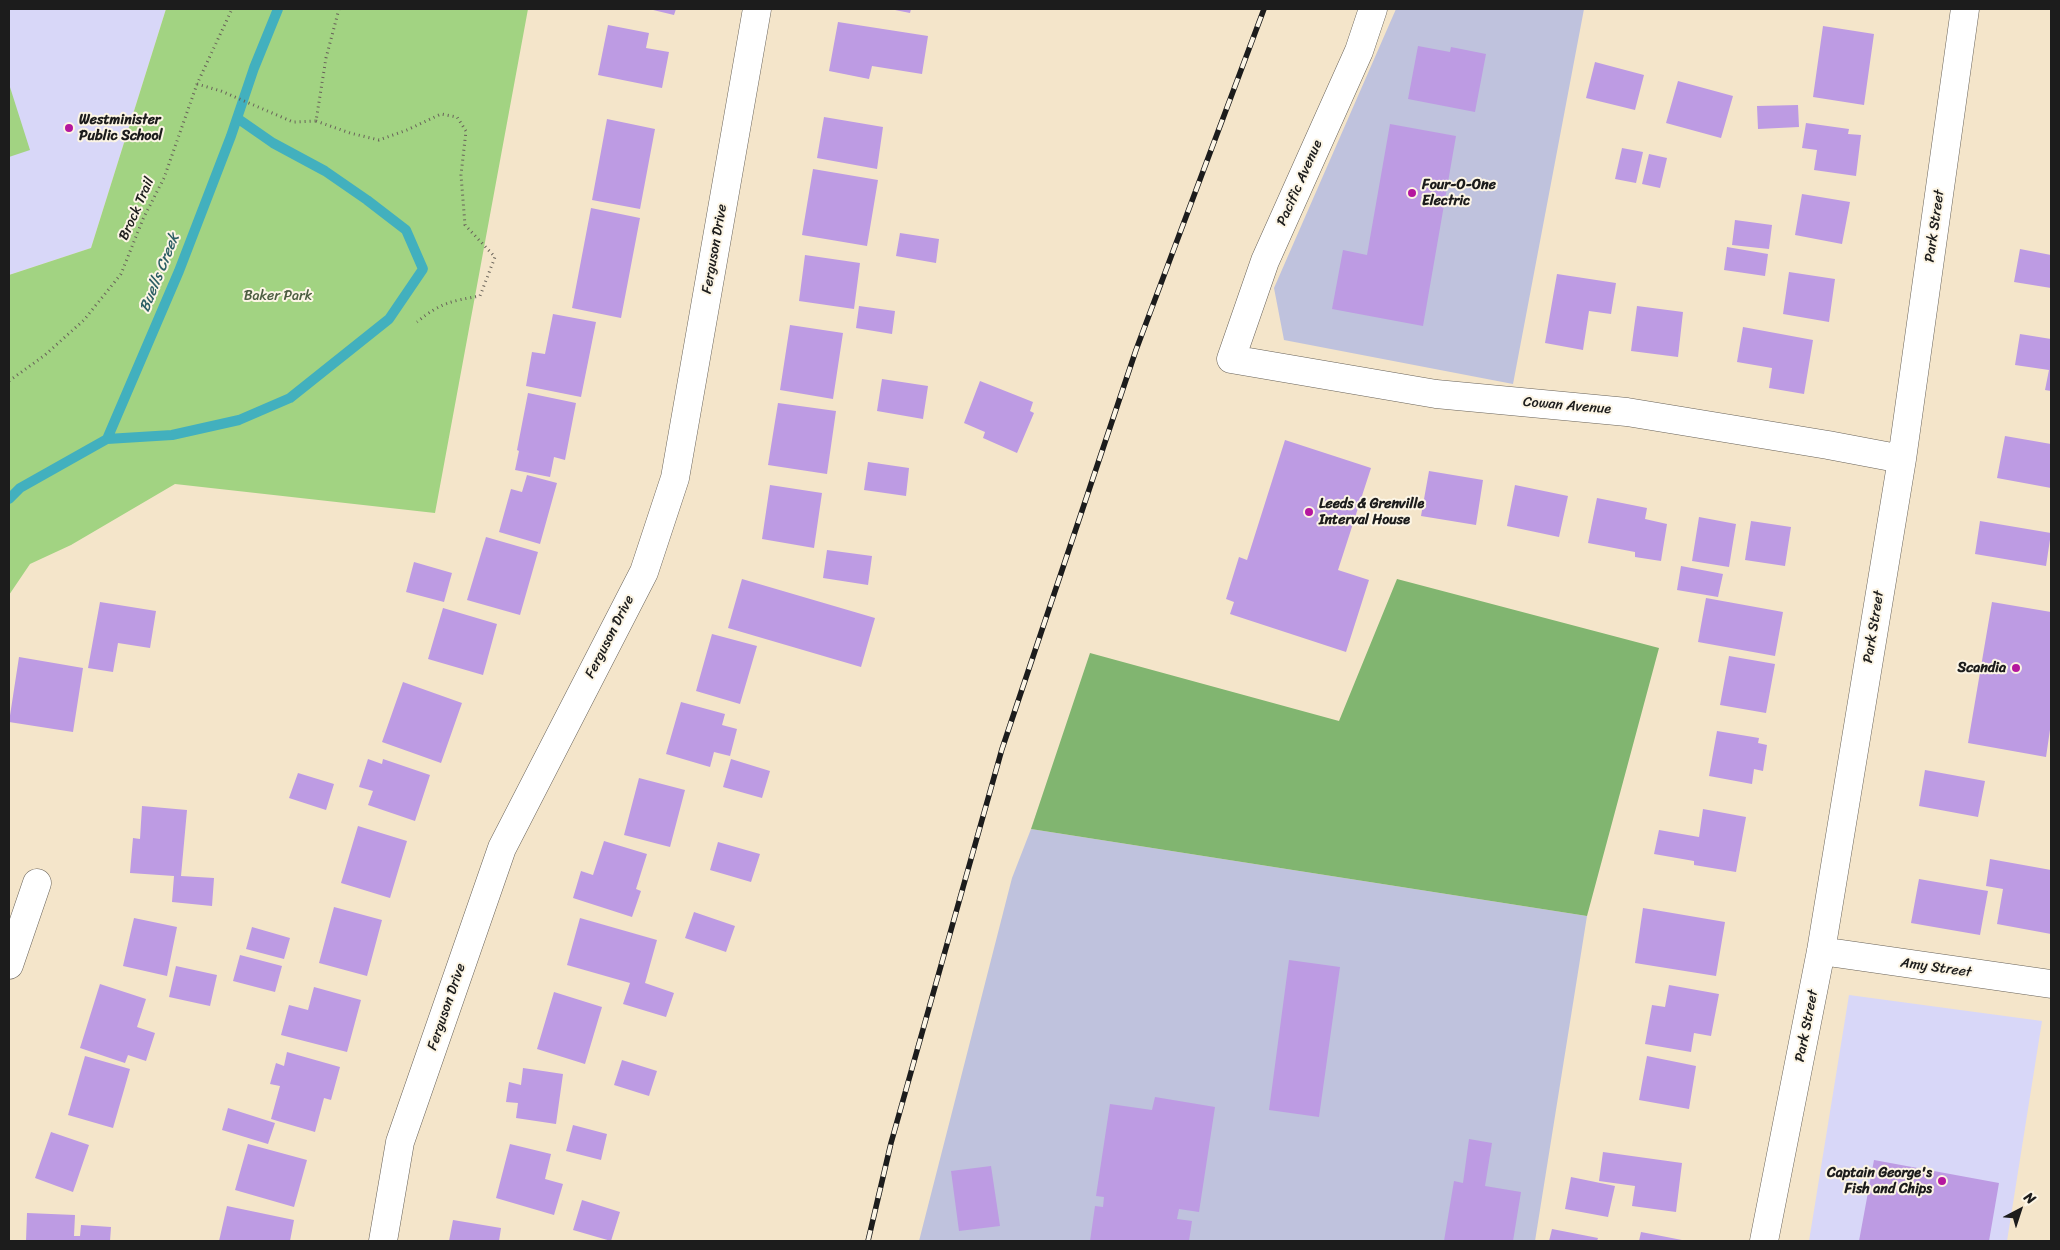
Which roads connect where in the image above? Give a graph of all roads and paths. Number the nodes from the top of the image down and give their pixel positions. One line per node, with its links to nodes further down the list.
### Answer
1 (232, 9): 6 (path, Brock Trail)
2 (339, 9): 7 (path)
3 (757, 9): 16 (street, Ferguson Drive)
4 (1373, 9): 9 (street, Pacific Avenue)
5 (1965, 9): 11 (street, Park Street)
6 (197, 84): 7 (path); 10 (path, Brock Trail)
7 (316, 121): 8 (path)
8 (417, 322)
9 (1231, 359): 11 (street, Cowan Avenue)
10 (9, 381)
11 (1902, 459): 13 (street, Park Street)
12 (38, 883): 14 (street)
13 (1821, 951): 15 (street, Amy Street); 17 (street, Park Street)
14 (9, 965)
15 (2051, 984)
16 (383, 1241)
17 (1764, 1241)

